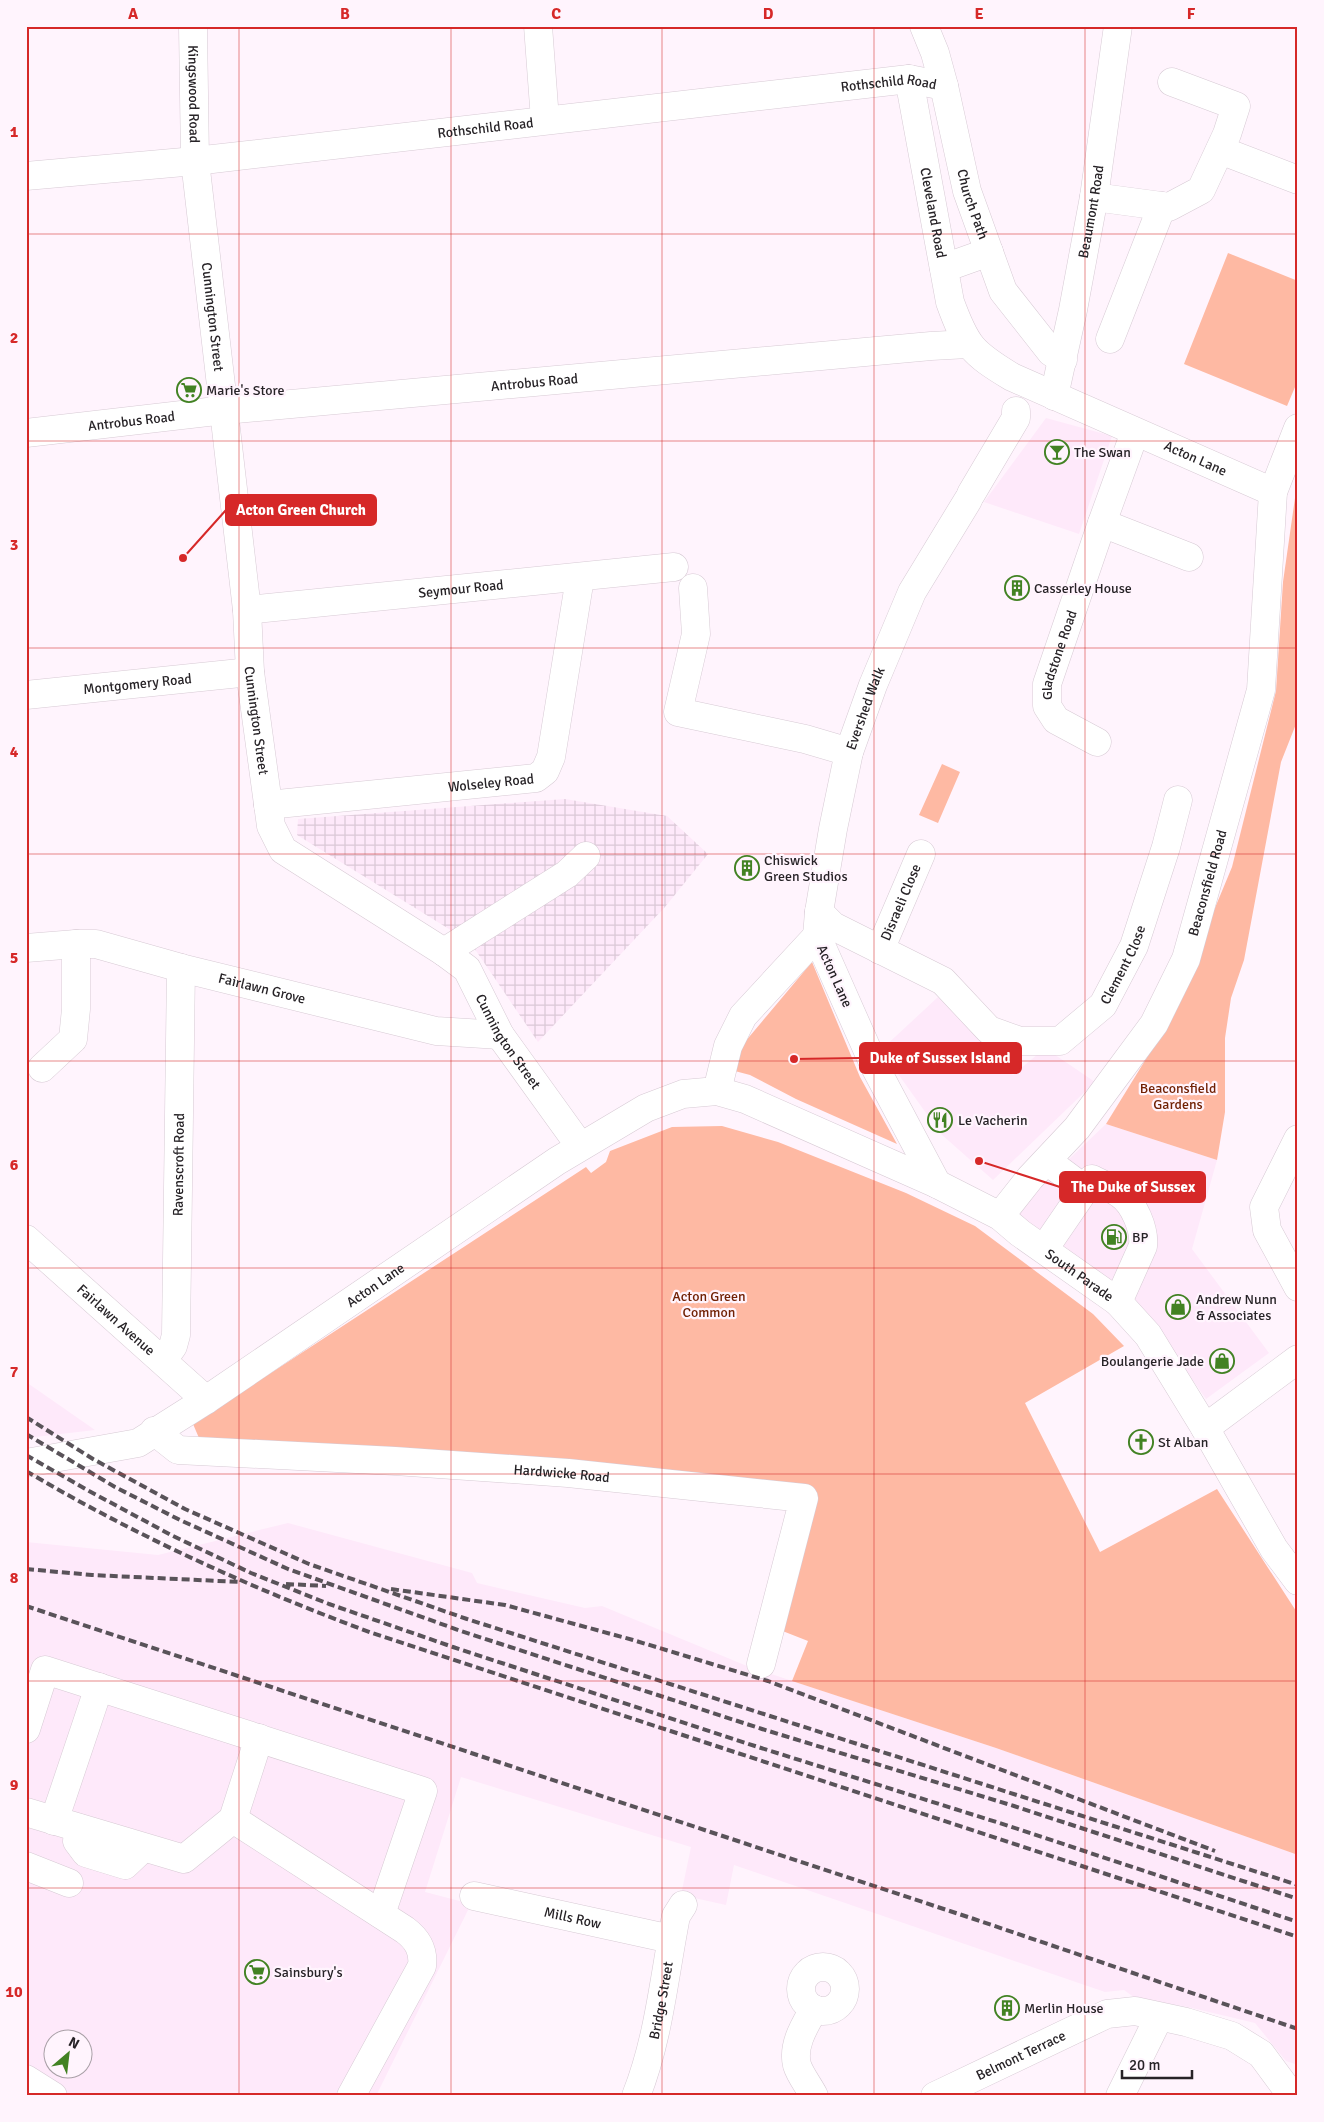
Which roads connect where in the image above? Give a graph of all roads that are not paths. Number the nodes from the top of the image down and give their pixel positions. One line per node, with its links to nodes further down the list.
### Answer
1 (193, 26): 10 (street, Kingswood Road)
2 (538, 26): 8 (street)
3 (924, 26): 7 (street, Church Path)
4 (1118, 26): 13 (street, Beaumont Road)
5 (909, 79): 7 (street, Rothschild Road); 8 (street, Rothschild Road); 16 (street, Cleveland Road)
6 (1172, 82): 9 (street)
7 (944, 86): 15 (street, Church Path)
8 (545, 120): 10 (street, Rothschild Road)
9 (1220, 150): 12 (street); 14 (street)
10 (196, 161): 11 (street, Rothschild Road); 21 (street, Cunnington Street)
11 (26, 176)
12 (1298, 180)
13 (1094, 197): 14 (street); 19 (street, Beaumont Road)
14 (1162, 206): 17 (street)
15 (989, 252): 16 (street); 19 (street, Church Path)
16 (944, 268): 18 (street, Cleveland Road)
17 (1110, 339)
18 (968, 344): 20 (street); 21 (street, Antrobus Road)
19 (1063, 360): 20 (street, Beaumont Road)
20 (1042, 391): 24 (street, Acton Lane)
21 (224, 410): 25 (street, Antrobus Road); 32 (street, Cunnington Street)
22 (1016, 411): 36 (street, Evershed Walk)
23 (1298, 428): 26 (street)
24 (1135, 432): 26 (street, Acton Lane); 27 (street, Gladstone Road)
25 (26, 433)
26 (1273, 492): 53 (street, Beaconsfield Road)
27 (1102, 523): 28 (street); 35 (street, Gladstone Road)
28 (1189, 557)
29 (674, 567): 30 (street, Seymour Road)
30 (580, 578): 32 (street, Seymour Road); 38 (street, Wolseley Road)
31 (693, 588): 36 (street)
32 (247, 610): 33 (street, Cunnington Street)
33 (250, 672): 34 (street, Montgomery Road); 38 (street, Cunnington Street)
34 (26, 695)
35 (1097, 742)
36 (849, 752): 41 (street, Evershed Walk)
37 (1178, 800): 44 (street, Clement Close)
38 (268, 805): 45 (street, Cunnington Street)
39 (922, 854): 44 (street, Disraeli Close)
40 (586, 856): 45 (street)
41 (818, 924): 44 (street, Clement Close); 49 (street, Acton Lane); 54 (street, Acton Lane)
42 (76, 944): 43 (street, Fairlawn Grove); 46 (street, Fairlawn Grove); 48 (street)
43 (26, 948)
44 (880, 950)
45 (444, 952): 47 (street, Cunnington Street)
46 (181, 968): 47 (street, Fairlawn Grove); 62 (street, Ravenscroft Road)
47 (500, 1035): 52 (street, Cunnington Street)
48 (42, 1068)
49 (717, 1091): 50 (street, Acton Lane); 52 (street, Acton Lane)
50 (745, 1099): 54 (street, South Parade)
51 (1298, 1138): 59 (street)
52 (580, 1146): 63 (street, Acton Lane)
53 (1047, 1161): 55 (street); 56 (street, Beaconsfield Road)
54 (937, 1184): 56 (street, South Parade)
55 (1086, 1190): 58 (street); 60 (street)
56 (1000, 1216): 58 (street, South Parade)
57 (26, 1239): 62 (street, Fairlawn Avenue)
58 (1044, 1249): 60 (street, South Parade)
59 (1298, 1287)
60 (1118, 1302): 64 (street, South Parade)
61 (1298, 1359): 64 (street)
62 (163, 1360): 63 (street, Fairlawn Avenue)
63 (206, 1400): 65 (street, Acton Lane)
64 (1205, 1428): 67 (street, South Parade)
65 (154, 1431): 66 (street, Acton Lane); 68 (street, Hardwicke Road)
66 (26, 1463)
67 (1298, 1581)
68 (761, 1664)
69 (99, 1687): 70 (street); 71 (street); 74 (street)
70 (26, 1729)
71 (260, 1738): 73 (street); 81 (street)
72 (26, 1812): 74 (street)
73 (233, 1819): 76 (street); 81 (street)
74 (54, 1821): 75 (street)
75 (80, 1828): 76 (street); 76 (street)
76 (143, 1848)
77 (26, 1866): 78 (street)
78 (69, 1883)
79 (474, 1896): 82 (street, Mills Row)
80 (683, 1905): 82 (street, Bridge Street)
81 (381, 1914): 88 (street)
82 (671, 1939): 89 (street, Bridge Street)
83 (814, 2009): 90 (street)
84 (1159, 2018): 86 (street); 91 (street, Belmont Terrace); 92 (street)
85 (26, 2079): 87 (street)
86 (1290, 2094)
87 (54, 2096)
88 (352, 2096)
89 (636, 2096)
90 (814, 2096)
91 (935, 2096)
92 (1120, 2096)

